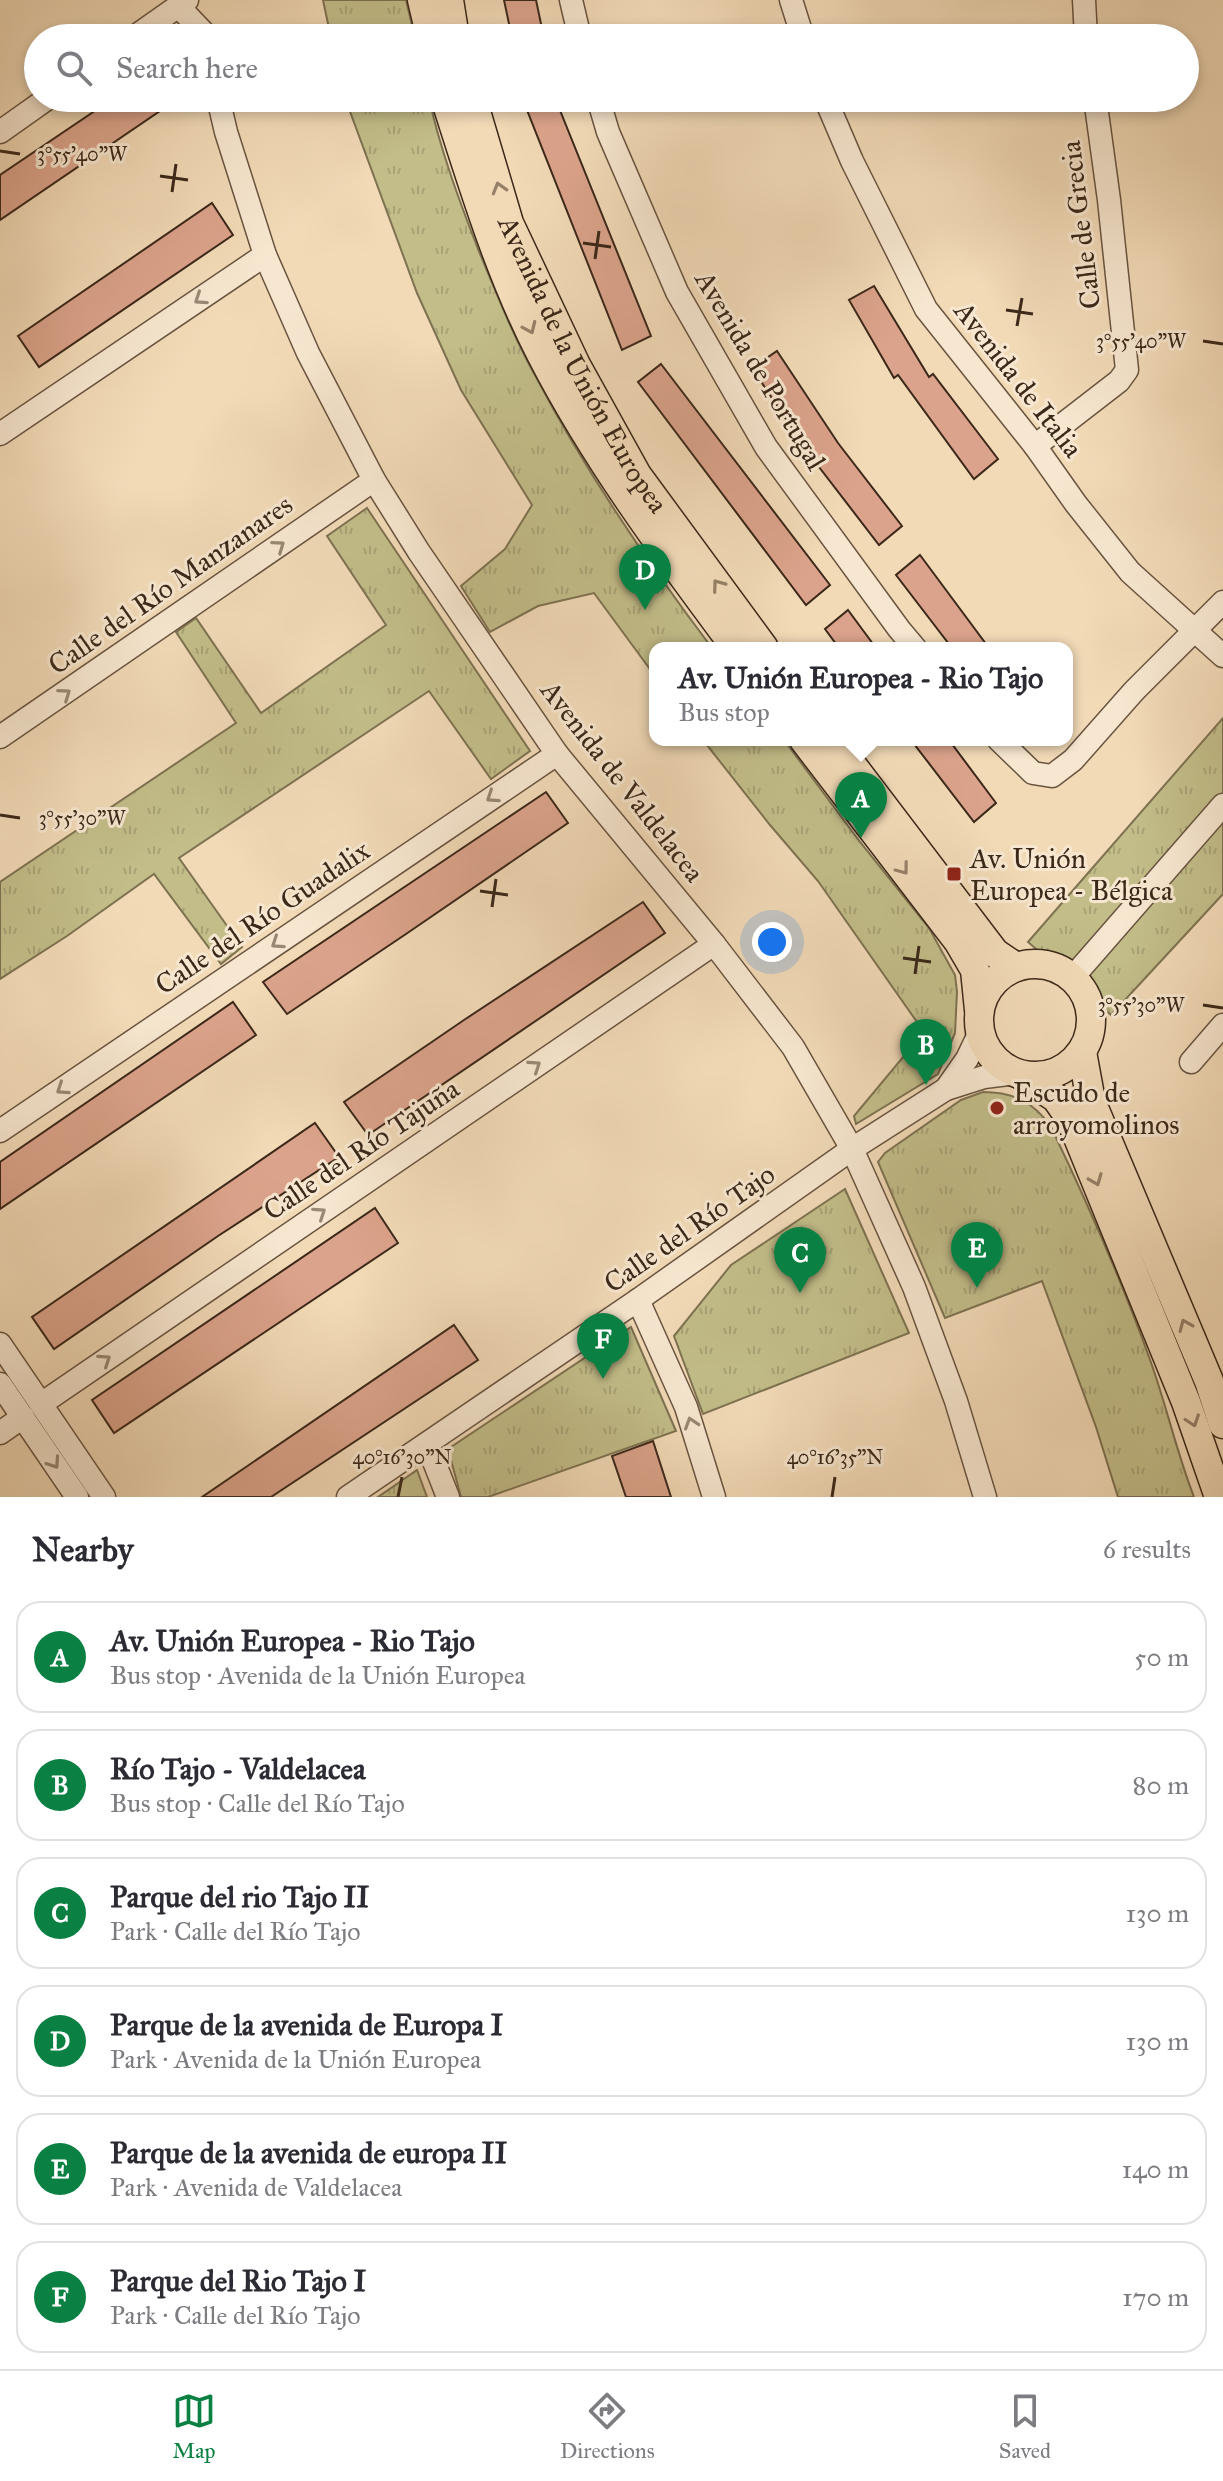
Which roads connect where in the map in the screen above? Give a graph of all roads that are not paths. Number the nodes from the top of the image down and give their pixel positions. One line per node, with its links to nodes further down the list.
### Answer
1 (422, 0): 9 (main road)
2 (449, 0): 10 (main road)
3 (571, 0): 11 (street)
4 (791, 0): 12 (street)
5 (1084, 0): 13 (street)
6 (182, 3): 7 (street); 8 (street)
7 (153, 24)
8 (197, 24)
9 (428, 24)
10 (453, 24)
11 (577, 24)
12 (799, 24)
13 (1085, 24)
14 (28, 112): 21 (street)
15 (221, 112): 22 (street, Avenida de Valdelacea)
16 (449, 112): 28 (main road, Avenida de la Unión Europea, one-way to 28)
17 (476, 112): 29 (main road, Avenida de la Unión Europea, one-way to 17)
18 (602, 112): 30 (street, Avenida de Portugal)
19 (831, 112): 24 (street, Avenida de Italia)
20 (1097, 112): 24 (street, Calle de Grecia)
21 (0, 132)
22 (265, 255): 23 (street, one-way to 23); 25 (street, Avenida de Valdelacea)
23 (0, 434)
24 (1035, 446): 27 (street, Avenida de Italia)
25 (374, 480): 32 (street, Calle del Río Manzanares, one-way to 25); 36 (street, Avenida de Valdelacea)
26 (1223, 602): 27 (street)
27 (1195, 629): 31 (street, Avenida de Italia); 35 (street)
28 (732, 642)
29 (760, 642)
30 (910, 642)
31 (1223, 656)
32 (0, 737)
33 (809, 746): 41 (main road, one-way to 41)
34 (838, 746): 39 (main road)
35 (1005, 746)
36 (557, 754): 38 (street, Avenida de Valdelacea); 47 (street, Calle del Río Guadalix, one-way to 47)
37 (1223, 805): 40 (street)
38 (714, 944): 48 (street, Avenida de Valdelacea); 52 (street, Calle del Río Tajuña, one-way to 38)
39 (1016, 967): 40 (main road); 41 (main road)
40 (1073, 977): 43 (main road)
41 (980, 1021): 45 (main road); 46 (street, Calle del Río Tajo)
42 (1223, 1025): 44 (street)
43 (1082, 1052): 45 (main road); 53 (main road, one-way to 43)
44 (1191, 1062)
45 (1018, 1074): 46 (street, Calle del Río Tajo); 62 (main road, one-way to 62)
46 (946, 1089): 48 (street, Calle del Río Tajo)
47 (0, 1131)
48 (852, 1149): 49 (street, Calle del Río Tajo); 61 (street, Avenida de Valdelacea)
49 (638, 1300): 55 (street, Calle del Río Tajo); 60 (street, one-way to 49)
50 (0, 1344): 52 (street)
51 (0, 1384): 52 (street)
52 (32, 1411): 54 (street, Calle del Río Tajuña); 56 (street, one-way to 56); 57 (street)
53 (1223, 1424)
54 (0, 1433)
55 (427, 1444): 58 (street, Calle del Río Tajo); 59 (street)
56 (77, 1497)
57 (104, 1497)
58 (348, 1497)
59 (448, 1497)
60 (714, 1497)
61 (985, 1497)
62 (1219, 1497)

